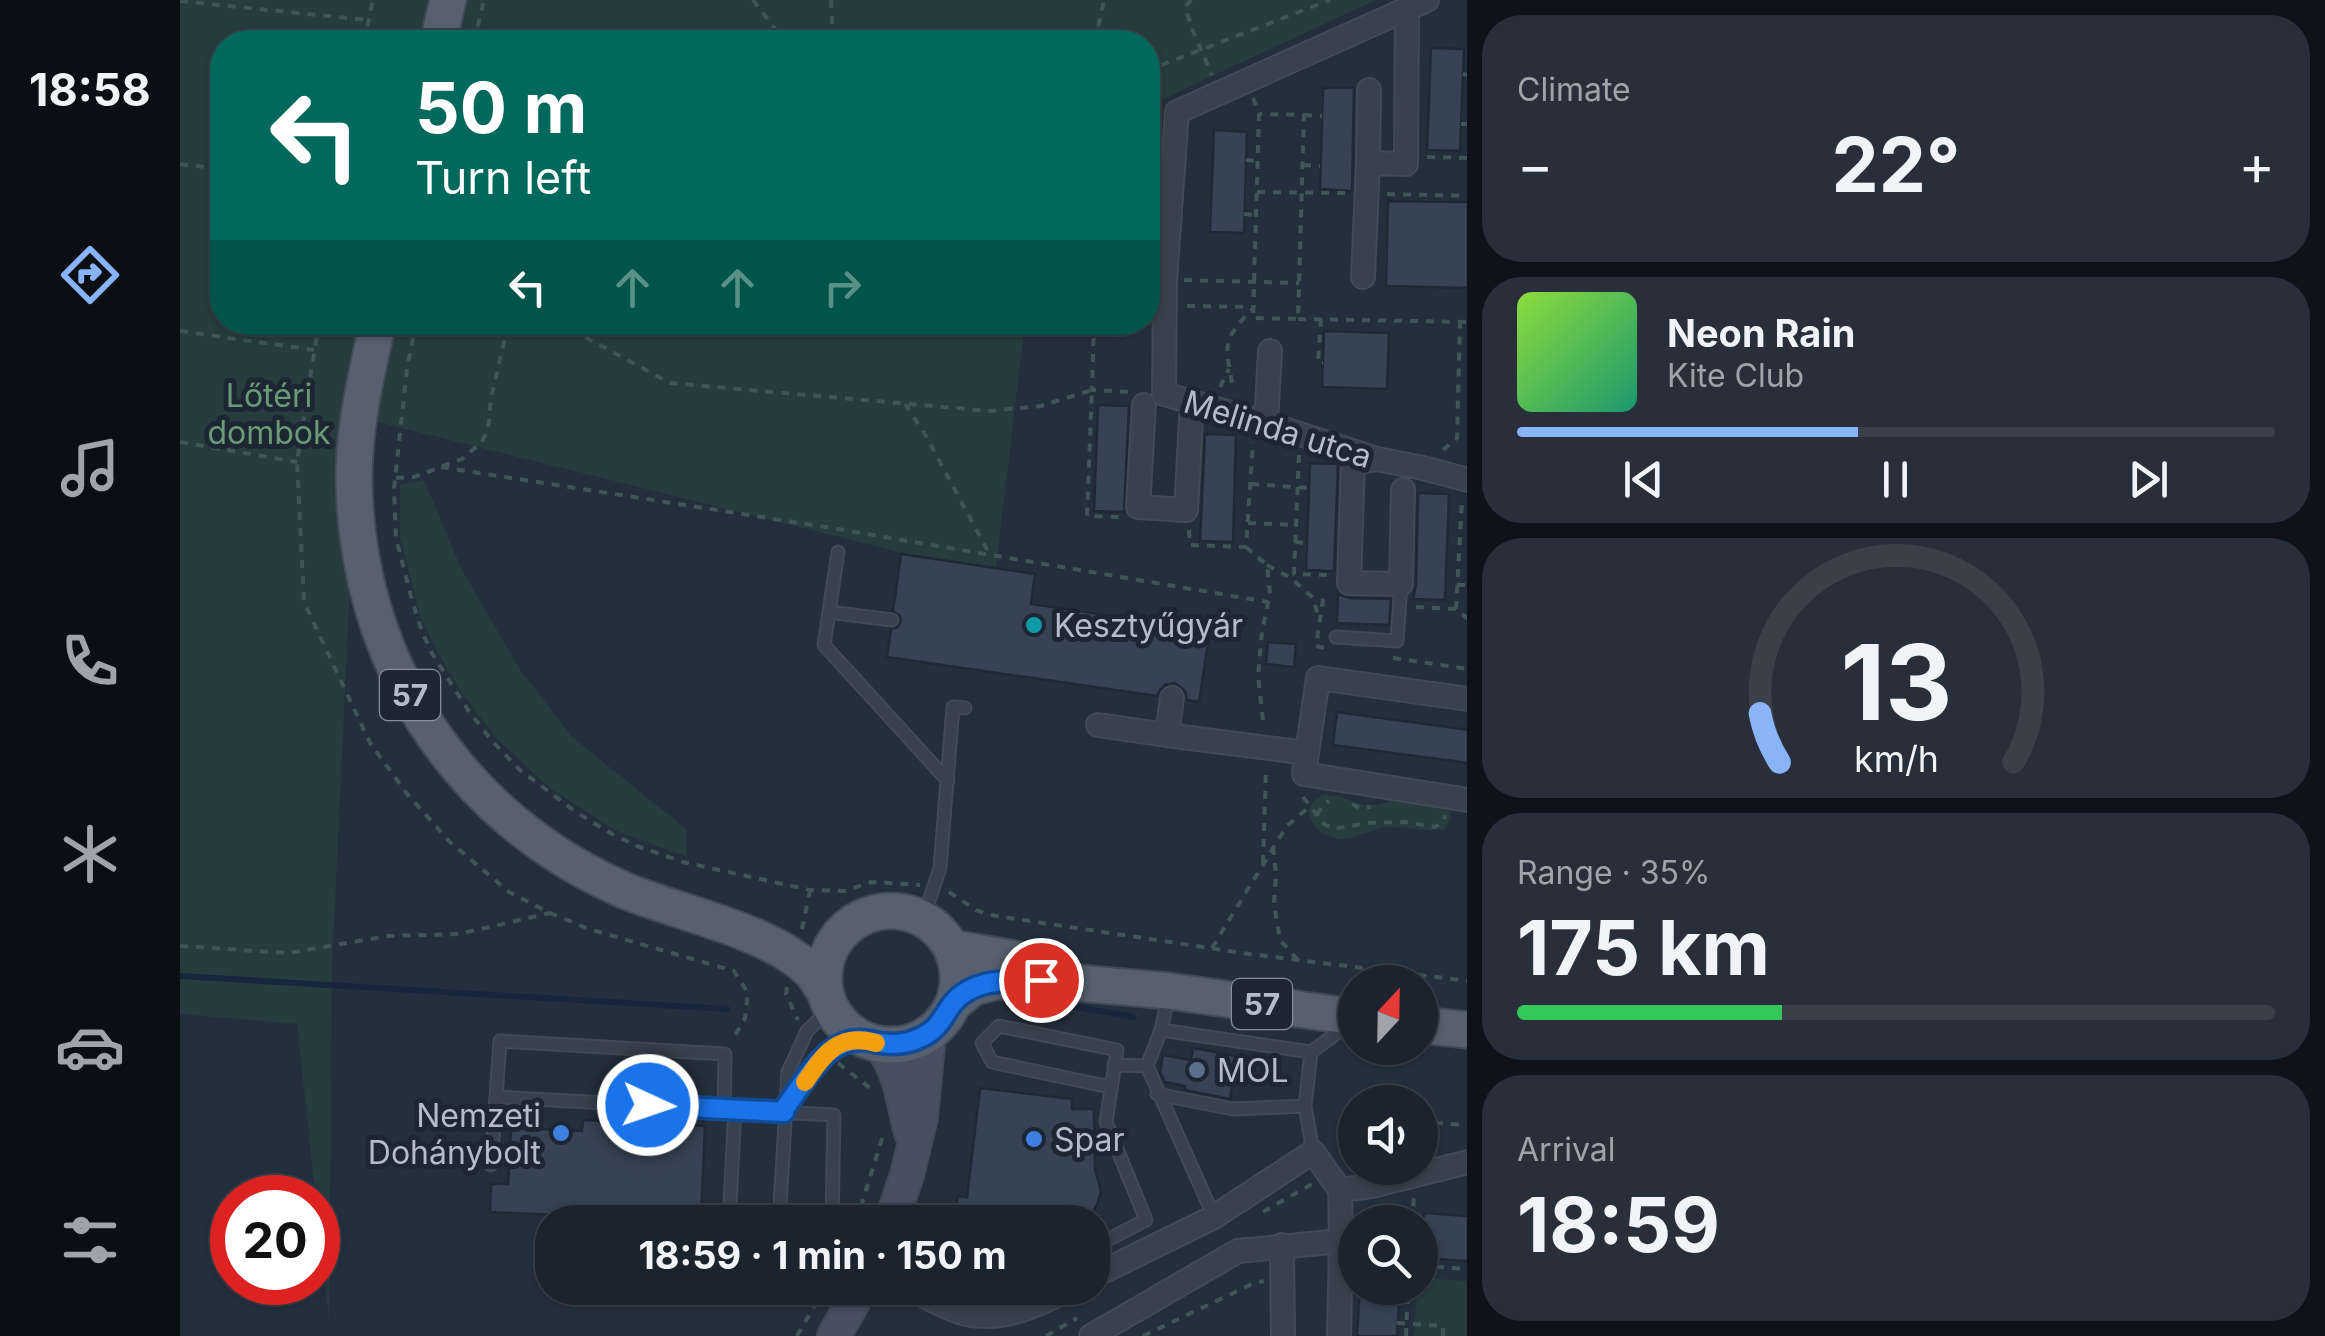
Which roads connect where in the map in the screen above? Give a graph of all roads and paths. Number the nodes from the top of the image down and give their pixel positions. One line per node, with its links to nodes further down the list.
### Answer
1 (372, 0): 13 (path)
2 (448, 0): 15 (main road)
3 (484, 0): 16 (path)
4 (753, 0): 17 (path)
5 (831, 0): 18 (path)
6 (1104, 0): 19 (path)
7 (1180, 0): 12 (path)
8 (1191, 0): 12 (path)
9 (1330, 0): 20 (path)
10 (180, 1): 13 (path)
11 (1417, 5): 22 (street, Melinda utca); 28 (street)
12 (1185, 7): 20 (path)
13 (367, 20): 14 (path)
14 (366, 30)
15 (441, 30)
16 (477, 30)
17 (776, 30)
18 (832, 30)
19 (1097, 30)
20 (1200, 48): 21 (path); 24 (path)
21 (1160, 65)
22 (1247, 81): 24 (street, Melinda utca); 25 (path)
23 (1369, 90): 33 (street)
24 (1220, 92): 38 (street, Melinda utca)
25 (1259, 114): 26 (path); 31 (path)
26 (1304, 115): 27 (path); 34 (path)
27 (1322, 116)
28 (1406, 157): 29 (path); 33 (street)
29 (1467, 158)
30 (1246, 160): 31 (path)
31 (1258, 161): 40 (path)
32 (180, 164): 36 (path)
33 (1368, 164): 43 (street)
34 (1302, 165): 35 (path); 45 (path)
35 (1320, 166)
36 (210, 168)
37 (1160, 175): 38 (street)
38 (1172, 176): 41 (street, Melinda utca)
39 (1244, 214): 40 (path)
40 (1256, 215): 44 (path)
41 (1160, 251)
42 (1160, 276): 44 (path)
43 (1364, 276)
44 (1254, 282): 45 (path); 48 (path)
45 (1299, 283): 49 (path)
46 (1160, 291): 47 (street, Melinda utca)
47 (1164, 306): 48 (path); 65 (street, Melinda utca)
48 (1254, 307): 49 (path); 68 (path)
49 (1298, 319): 50 (path)
50 (1321, 319): 51 (path); 63 (path)
51 (1460, 322): 52 (path); 59 (path)
52 (1467, 322)
53 (180, 331): 61 (path)
54 (375, 335): 122 (main road, 57)
55 (413, 335): 75 (path)
56 (507, 335): 73 (path)
57 (581, 335): 67 (path)
58 (1094, 335): 64 (path)
59 (1459, 349): 60 (path); 74 (path)
60 (1467, 349)
61 (314, 350)
62 (1270, 352): 68 (street)
63 (1323, 363)
64 (1092, 390): 65 (path); 67 (path); 81 (path)
65 (1154, 400): 66 (street, Melinda utca); 81 (street)
66 (1192, 402): 68 (street, Melinda utca); 82 (street)
67 (904, 404): 91 (path)
68 (1252, 422): 71 (street, Melinda utca); 76 (path)
69 (180, 442): 72 (path)
70 (1299, 451): 78 (path)
71 (1377, 460): 74 (street, Melinda utca); 93 (street)
72 (297, 462)
73 (441, 467): 75 (path); 91 (path)
74 (1423, 468): 77 (street, Melinda utca)
75 (396, 478): 120 (path)
76 (1250, 484): 78 (path); 83 (path)
77 (1465, 484): 87 (path)
78 (1298, 488): 79 (path); 84 (path)
79 (1309, 488)
80 (1403, 490): 96 (street)
81 (1138, 507): 82 (street)
82 (1186, 510): 89 (path)
83 (1248, 522): 84 (path); 89 (path)
84 (1296, 525): 85 (path)
85 (1295, 542): 86 (path); 93 (path)
86 (1307, 543)
87 (1460, 543): 88 (path); 94 (path)
88 (1467, 544)
89 (1246, 547): 92 (path)
90 (838, 552): 99 (lane)
91 (990, 555): 97 (path)
92 (1267, 565): 97 (path); 102 (path)
93 (1350, 576): 96 (street)
94 (1457, 585): 95 (path); 98 (path)
95 (1467, 586)
96 (1400, 595): 98 (path); 103 (lane)
97 (1268, 602): 109 (path)
98 (1456, 609): 100 (path)
99 (829, 612): 101 (lane); 111 (lane)
100 (1467, 617)
101 (892, 620)
102 (1319, 620)
103 (1336, 636)
104 (1172, 698): 108 (street)
105 (1467, 699): 110 (street)
106 (965, 708): 111 (lane)
107 (1098, 725): 108 (street)
108 (1168, 735): 109 (street)
109 (1265, 748): 110 (street); 119 (path)
110 (1307, 753): 114 (street)
111 (948, 781): 120 (lane)
112 (1332, 799): 117 (path)
113 (1347, 800): 116 (path)
114 (1467, 800)
115 (1310, 806): 118 (path)
116 (1384, 807)
117 (1439, 808)
118 (1273, 848): 119 (path); 127 (path)
119 (1263, 863): 125 (path)
120 (928, 903): 123 (main road, 57); 125 (path); 126 (main road)
121 (550, 913): 124 (path)
122 (708, 919): 123 (main road, 57); 130 (main road, 57)
123 (840, 934): 130 (main road)
124 (180, 946)
125 (1212, 948): 127 (path)
126 (953, 952): 129 (main road, 57); 131 (main road)
127 (1298, 960): 128 (path)
128 (1467, 981)
129 (1170, 991): 131 (main road, 57); 132 (main road, 57); 134 (lane)
130 (828, 1000): 137 (main road, 57); 148 (lane)
131 (946, 1014): 137 (main road, 57); 152 (main road)
132 (1338, 1016)
133 (1438, 1026): 135 (main road)
134 (1161, 1030): 138 (lane); 140 (lane)
135 (1467, 1030)
136 (1338, 1032): 138 (lane)
137 (872, 1042): 148 (lane); 152 (main road)
138 (1312, 1052): 146 (lane)
139 (1114, 1065): 140 (lane); 142 (lane); 142 (lane)
140 (1147, 1066): 144 (lane)
141 (864, 1082): 143 (path)
142 (1110, 1086): 164 (lane)
143 (876, 1092)
144 (1158, 1094): 146 (lane); 163 (lane)
145 (496, 1097): 147 (lane); 147 (lane); 155 (lane)
146 (1305, 1106): 153 (lane)
147 (730, 1109): 148 (lane); 157 (lane)
148 (784, 1111): 158 (lane); 159 (lane)
149 (887, 1122): 160 (path)
150 (1438, 1123): 151 (path)
151 (1467, 1125)
152 (914, 1142): 161 (main road)
153 (1313, 1152): 156 (street); 163 (street)
154 (1467, 1162): 156 (street)
155 (491, 1165)
156 (1340, 1190): 162 (street)
157 (728, 1205)
158 (780, 1205)
159 (832, 1205)
160 (861, 1205)
161 (896, 1205)
162 (1341, 1205)
163 (1214, 1217): 168 (street)
164 (1110, 1239)
165 (1338, 1241): 166 (street)
166 (1282, 1245): 170 (street); 181 (street)
167 (1438, 1267): 169 (path)
168 (1110, 1268)
169 (1467, 1269)
170 (1282, 1276): 182 (path); 183 (street)
171 (815, 1305): 179 (path)
172 (851, 1305): 180 (main road)
173 (945, 1305): 174 (street)
174 (1038, 1305)
175 (1341, 1305): 184 (street)
176 (1407, 1305): 178 (path)
177 (1398, 1324): 178 (path)
178 (1406, 1324): 185 (path); 186 (path)
179 (796, 1336)
180 (834, 1336)
181 (1091, 1336)
182 (1143, 1336)
183 (1283, 1336)
184 (1340, 1336)
185 (1406, 1336)
186 (1442, 1336)

